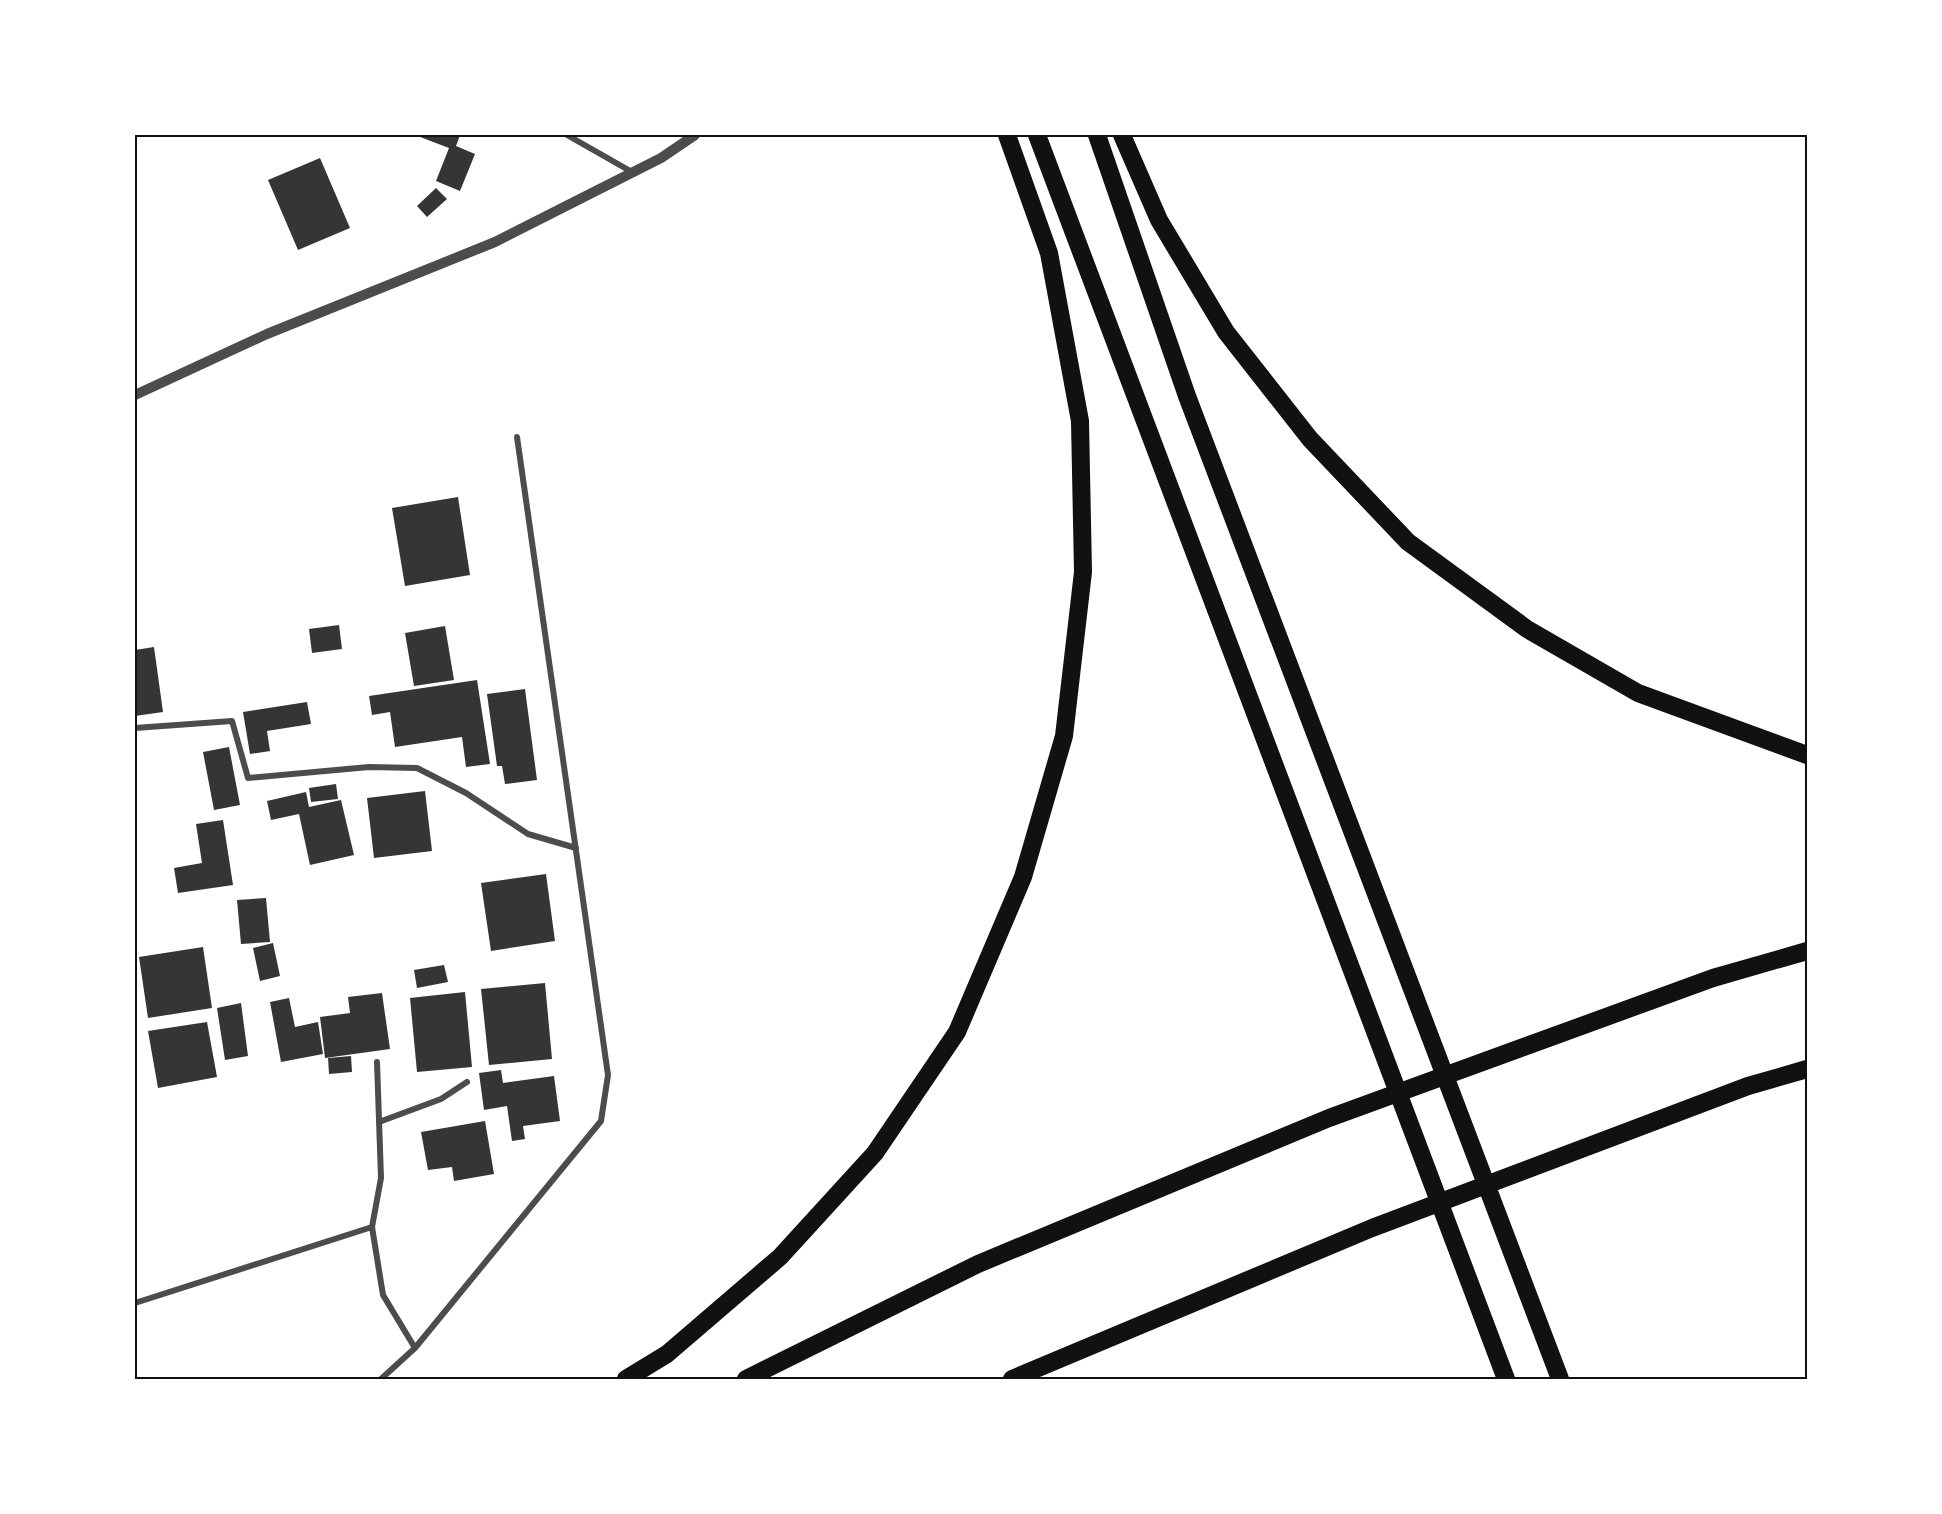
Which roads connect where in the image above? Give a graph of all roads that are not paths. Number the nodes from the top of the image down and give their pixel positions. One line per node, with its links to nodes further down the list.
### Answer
1 (567, 135): 7 (street)
2 (694, 135): 7 (street)
3 (1007, 135): 22 (highway)
4 (1037, 135): 25 (highway)
5 (1097, 135): 26 (highway)
6 (1122, 135): 11 (highway)
7 (632, 172): 8 (street)
8 (135, 394)
9 (517, 437): 12 (street)
10 (135, 728): 12 (street)
11 (1807, 755)
12 (576, 848): 20 (street)
13 (1807, 951): 23 (highway)
14 (377, 1062): 17 (street)
15 (1807, 1071): 24 (highway)
16 (467, 1082): 17 (street)
17 (379, 1122): 18 (street)
18 (372, 1227): 19 (street); 20 (street)
19 (135, 1303)
20 (415, 1348): 21 (street)
21 (381, 1379)
22 (626, 1379)
23 (746, 1379)
24 (1012, 1379)
25 (1506, 1379)
26 (1560, 1379)

